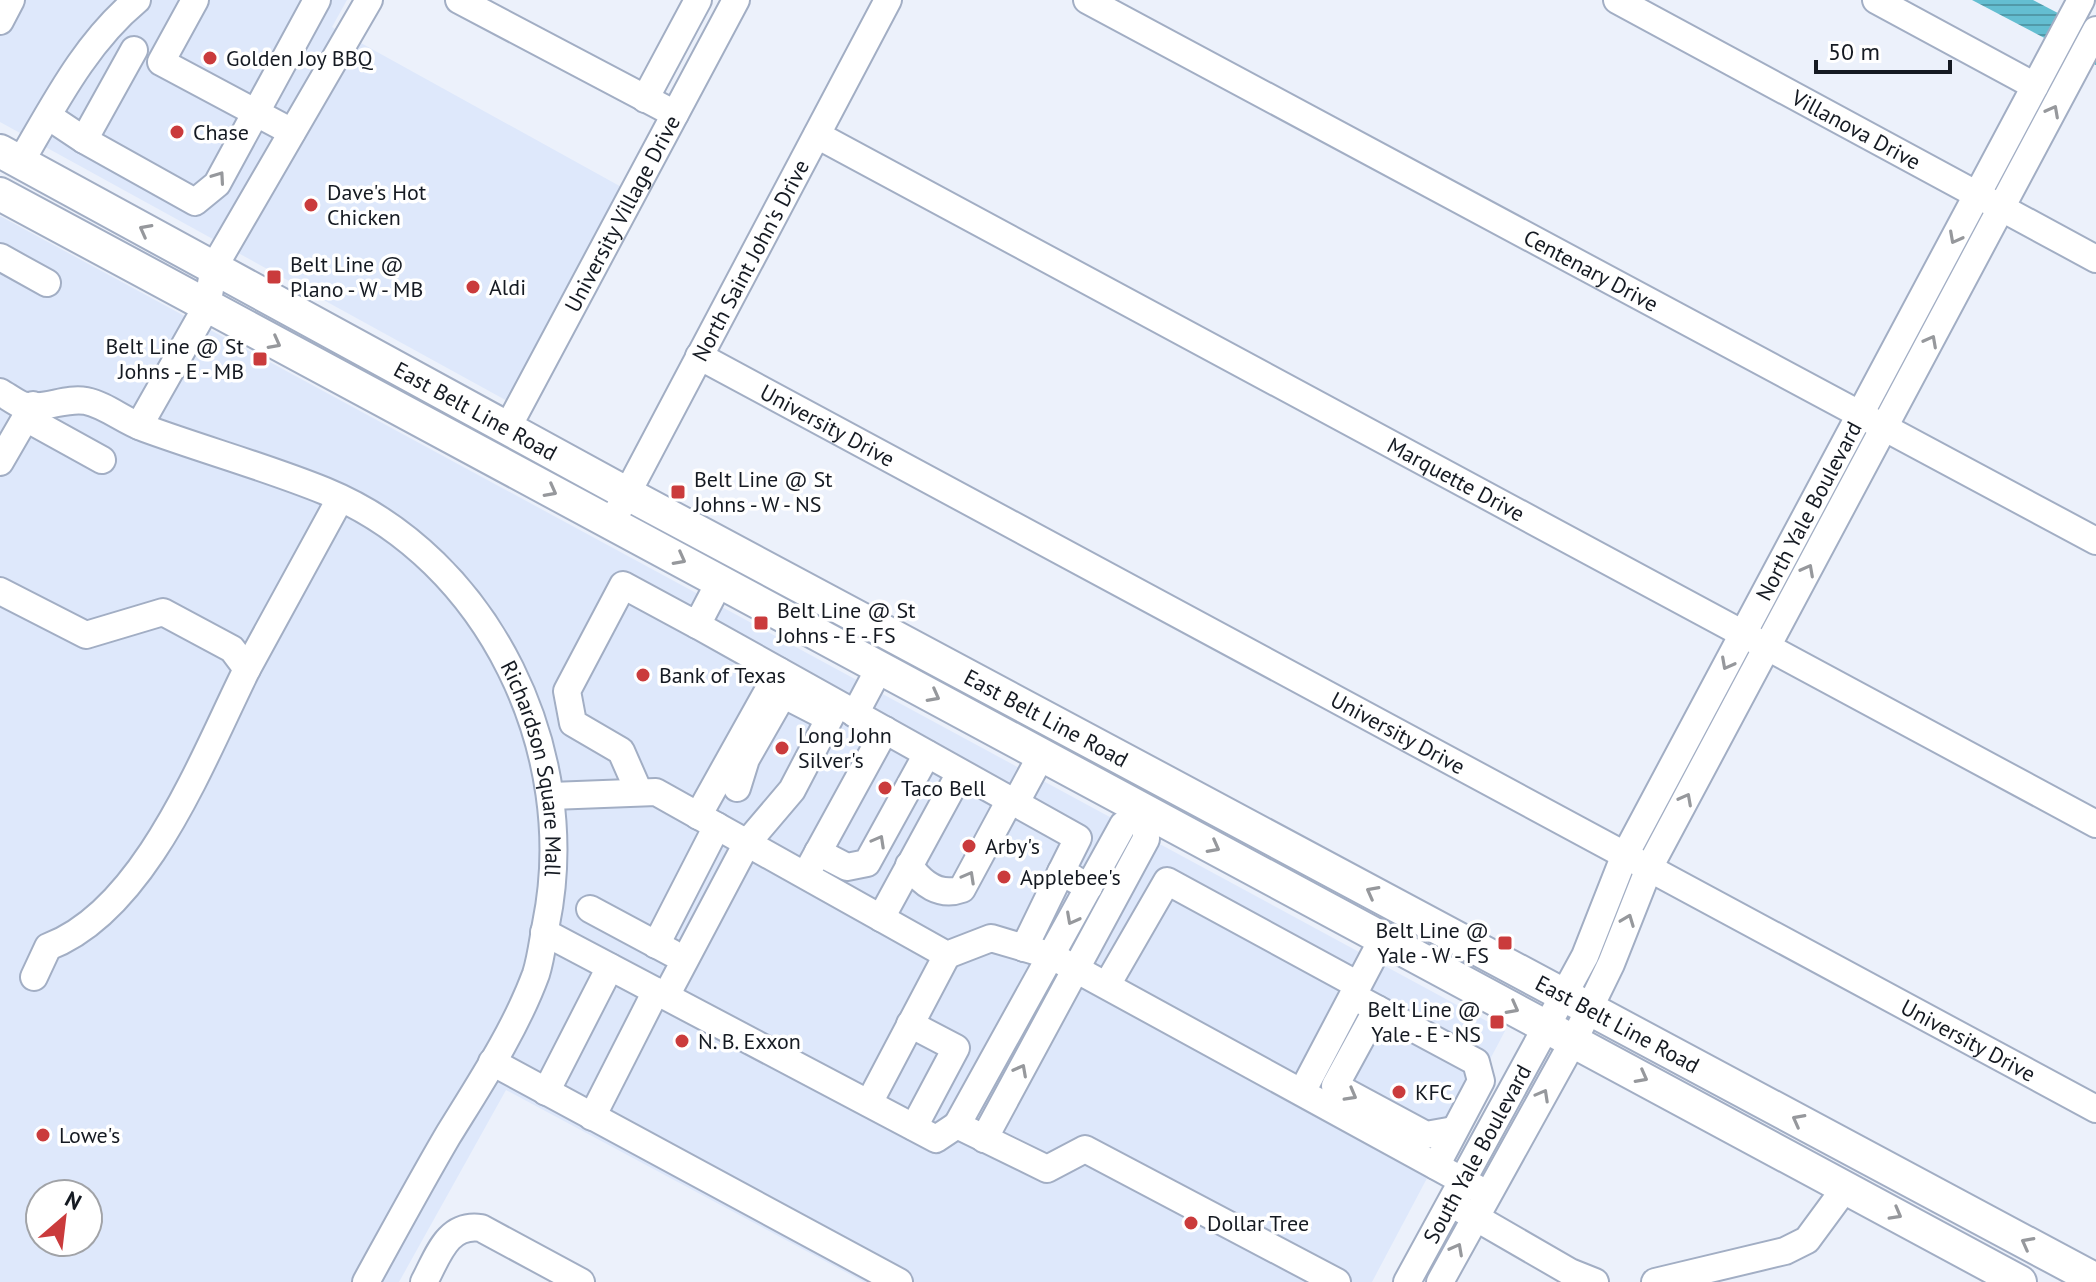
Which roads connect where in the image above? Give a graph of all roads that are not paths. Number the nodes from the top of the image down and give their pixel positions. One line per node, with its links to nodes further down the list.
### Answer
1 (11, 0): 14 (street)
2 (137, 0): 15 (street)
3 (195, 0): 18 (street)
4 (317, 0): 21 (street)
5 (369, 0): 24 (street)
6 (459, 0): 20 (street)
7 (698, 0): 20 (street)
8 (736, 0): 22 (street, University Village Drive)
9 (888, 0): 25 (street, North Saint John's Drive)
10 (1087, 0): 38 (street, Centenary Drive)
11 (1617, 0): 28 (street, Villanova Drive)
12 (1876, 0): 19 (street)
13 (2081, 0): 19 (street, North Yale Boulevard)
14 (0, 21)
15 (111, 21): 17 (street); 23 (street)
16 (2096, 30): 29 (street, North Yale Boulevard, one-way to 16)
17 (134, 50): 18 (street); 26 (street)
18 (161, 62): 21 (street)
19 (2040, 78): 28 (street, North Yale Boulevard)
20 (645, 99): 22 (street)
21 (256, 113): 24 (street); 26 (street, one-way to 21)
22 (675, 114): 40 (street, University Village Drive)
23 (48, 116): 26 (street); 27 (street)
24 (292, 132): 32 (street)
25 (817, 135): 35 (street, North Saint John's Drive); 51 (street, Marquette Drive)
26 (84, 140)
27 (5, 183): 32 (main road, East Belt Line Road, one-way to 27); 34 (main road, East Belt Line Road)
28 (1978, 194): 29 (street, Villanova Drive); 38 (street, North Yale Boulevard, one-way to 38)
29 (2002, 206): 31 (street, Villanova Drive); 41 (street, North Yale Boulevard, one-way to 29)
30 (0, 257): 33 (street)
31 (2096, 259)
32 (214, 267): 34 (street); 40 (main road, East Belt Line Road)
33 (47, 283)
34 (194, 299): 39 (street); 46 (main road, East Belt Line Road, one-way to 46)
35 (699, 356): 44 (street, North Saint John's Drive); 72 (street, University Drive)
36 (0, 392): 37 (street, Richardson Square Mall)
37 (30, 411): 39 (street, Richardson Square Mall); 42 (street); 43 (street)
38 (1861, 415): 41 (street, Centenary Drive); 51 (street, North Yale Boulevard)
39 (139, 426): 45 (street, Richardson Square Mall)
40 (508, 427): 44 (main road, East Belt Line Road)
41 (1885, 427): 47 (street, Centenary Drive); 52 (street, North Yale Boulevard, one-way to 41)
42 (102, 460)
43 (0, 462)
44 (626, 493): 46 (street, North Saint John's Drive); 61 (main road, East Belt Line Road)
45 (340, 499): 54 (street); 64 (street, Richardson Square Mall)
46 (612, 522): 48 (main road, East Belt Line Road, one-way to 48)
47 (2096, 541)
48 (720, 581): 50 (street); 53 (main road, East Belt Line Road)
49 (0, 591): 54 (street)
50 (697, 625): 55 (street); 63 (street)
51 (1743, 634): 52 (street, Marquette Drive); 72 (street, North Yale Boulevard, one-way to 72)
52 (1767, 646): 69 (street, Marquette Drive); 74 (street, North Yale Boulevard, one-way to 52)
53 (880, 667): 56 (street); 59 (main road, East Belt Line Road, one-way to 59)
54 (247, 669): 89 (street)
55 (779, 671): 56 (street); 62 (street)
56 (841, 712): 57 (street); 62 (street); 67 (street)
57 (885, 730): 58 (street); 71 (street)
58 (927, 754): 60 (street); 71 (street, one-way to 58)
59 (1042, 754): 65 (street); 66 (main road, East Belt Line Road)
60 (960, 773): 65 (street); 73 (street)
61 (1162, 779): 66 (main road); 93 (main road, East Belt Line Road, one-way to 61)
62 (728, 783): 67 (street); 68 (street)
63 (639, 792): 64 (street); 68 (street)
64 (551, 796): 79 (street, Richardson Square Mall)
65 (1013, 802): 73 (street, one-way to 65); 75 (street)
66 (1145, 810): 77 (street); 80 (main road, East Belt Line Road, one-way to 80); 88 (street)
67 (776, 811): 70 (street)
68 (708, 821): 70 (street); 81 (street)
69 (2096, 824)
70 (747, 843): 76 (street); 86 (street)
71 (818, 852): 76 (street)
72 (1625, 856): 74 (street, University Drive); 93 (street, North Yale Boulevard)
73 (909, 865): 78 (street)
74 (1649, 868): 93 (street, North Yale Boulevard, one-way to 74); 101 (street, University Drive)
75 (1061, 872): 77 (street); 82 (street)
76 (805, 875): 78 (street)
77 (1089, 887): 85 (street, one-way to 85)
78 (881, 918): 84 (street)
79 (544, 932): 83 (street); 97 (street, Richardson Square Mall)
80 (1383, 938): 91 (street); 96 (main road, East Belt Line Road, one-way to 96)
81 (656, 945): 83 (street); 86 (street)
82 (1024, 948): 84 (street); 85 (street)
83 (579, 951): 87 (street)
84 (947, 955): 95 (street)
85 (1052, 956): 88 (street); 103 (street)
86 (685, 960): 92 (street)
87 (610, 967): 92 (street); 98 (street)
88 (1076, 968): 90 (street); 106 (street, one-way to 88)
89 (34, 977)
90 (1107, 985): 91 (street); 99 (street)
91 (1356, 990): 94 (street); 99 (street)
92 (661, 994): 100 (street); 102 (street)
93 (1577, 1001): 96 (street, North Yale Boulevard); 112 (main road, East Belt Line Road, one-way to 93)
94 (1377, 1009): 105 (street); 105 (street, one-way to 105)
95 (910, 1024): 100 (street); 104 (street)
96 (1560, 1033): 108 (main road, East Belt Line Road, one-way to 108); 109 (street, South Yale Boulevard); 110 (street, South Yale Boulevard, one-way to 96)
97 (492, 1062): 98 (street); 113 (street, Richardson Square Mall)
98 (546, 1092): 102 (street)
99 (1302, 1092): 107 (street)
100 (869, 1103): 104 (street)
101 (2096, 1109)
102 (592, 1117): 116 (street)
103 (957, 1125): 104 (street); 106 (street)
104 (914, 1127)
105 (1454, 1130): 107 (street)
106 (984, 1139): 117 (street)
107 (1436, 1166): 109 (street)
108 (1846, 1187): 111 (main road, East Belt Line Road, one-way to 111); 121 (street)
109 (1455, 1191): 110 (street); 118 (street, South Yale Boulevard)
110 (1480, 1205): 119 (street, South Yale Boulevard, one-way to 110); 120 (street)
111 (1999, 1277)
112 (2096, 1280)
113 (366, 1282)
114 (424, 1282): 115 (street)
115 (581, 1282)
116 (899, 1282)
117 (1337, 1282)
118 (1407, 1282)
119 (1440, 1282)
120 (1595, 1282)
121 (1655, 1282)

